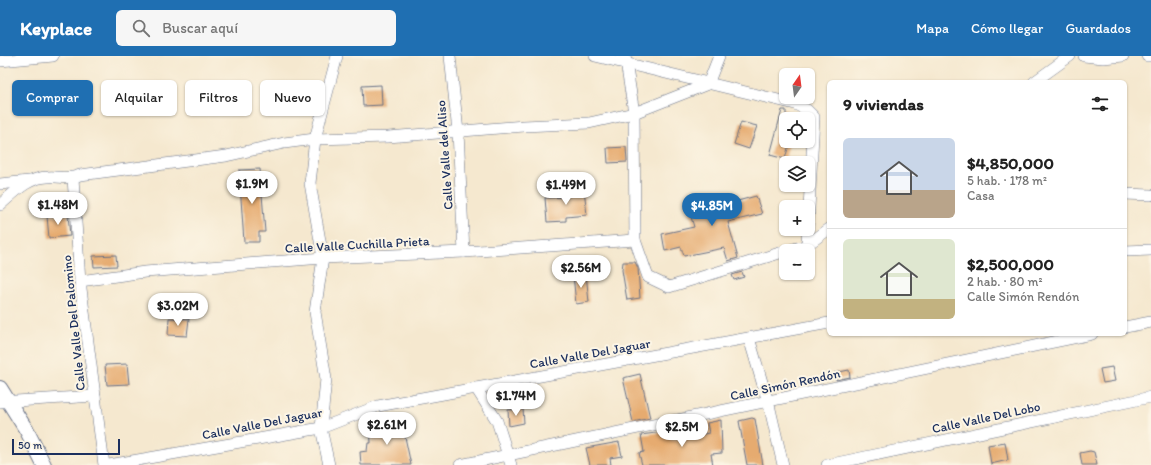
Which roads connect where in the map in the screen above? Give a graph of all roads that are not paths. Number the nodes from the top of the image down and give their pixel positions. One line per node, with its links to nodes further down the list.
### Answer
1 (53, 56): 12 (street)
2 (337, 56): 19 (street)
3 (450, 56): 18 (street, Calle Valle del Aliso)
4 (595, 56): 13 (street)
5 (719, 56): 16 (street)
6 (1070, 56): 15 (street)
7 (1084, 56): 11 (street)
8 (1123, 56): 11 (street)
9 (1147, 56): 10 (street)
10 (1151, 56)
11 (1104, 57)
12 (13, 58): 14 (street)
13 (626, 60): 16 (street); 17 (street)
14 (0, 61)
15 (1037, 80)
16 (708, 84): 17 (street); 28 (street)
17 (634, 113): 18 (street); 27 (street)
18 (458, 132): 19 (street); 32 (street, Calle Valle del Aliso)
19 (314, 139): 20 (street); 34 (street)
20 (74, 178): 21 (street); 35 (street, Calle Valle Del Palomino)
21 (29, 181): 22 (street); 25 (street)
22 (0, 184)
23 (1127, 194): 24 (street)
24 (1151, 195)
25 (0, 205)
26 (827, 231): 29 (street)
27 (635, 240): 32 (street, Calle Valle Cuchilla Prieta); 33 (street)
28 (808, 244)
29 (809, 244)
30 (1127, 250): 31 (street)
31 (1151, 250)
32 (464, 252): 34 (street, Calle Valle Cuchilla Prieta)
33 (779, 253)
34 (323, 258): 35 (street, Calle Valle Cuchilla Prieta); 47 (street)
35 (80, 281): 43 (street, Calle Valle Del Palomino)
36 (1151, 322): 38 (street)
37 (827, 323): 40 (street)
38 (1127, 328)
39 (1082, 336): 46 (street, Calle Simón Rendón)
40 (749, 338): 42 (street, Calle Valle Del Jaguar); 46 (street)
41 (0, 388): 45 (street)
42 (476, 388): 47 (street, Calle Valle Del Jaguar); 48 (street)
43 (95, 396): 45 (street); 50 (street, Calle Valle Del Palomino)
44 (1151, 397): 55 (street, Calle Valle Del Lobo)
45 (4, 402): 49 (street)
46 (767, 402): 48 (street, Calle Simón Rendón); 54 (street)
47 (321, 428): 51 (street, Calle Valle Del Jaguar); 52 (street)
48 (510, 460): 53 (street, Calle Simón Rendón)
49 (44, 465)
50 (104, 465)
51 (109, 465)
52 (329, 465)
53 (460, 465)
54 (783, 465)
55 (827, 465)

